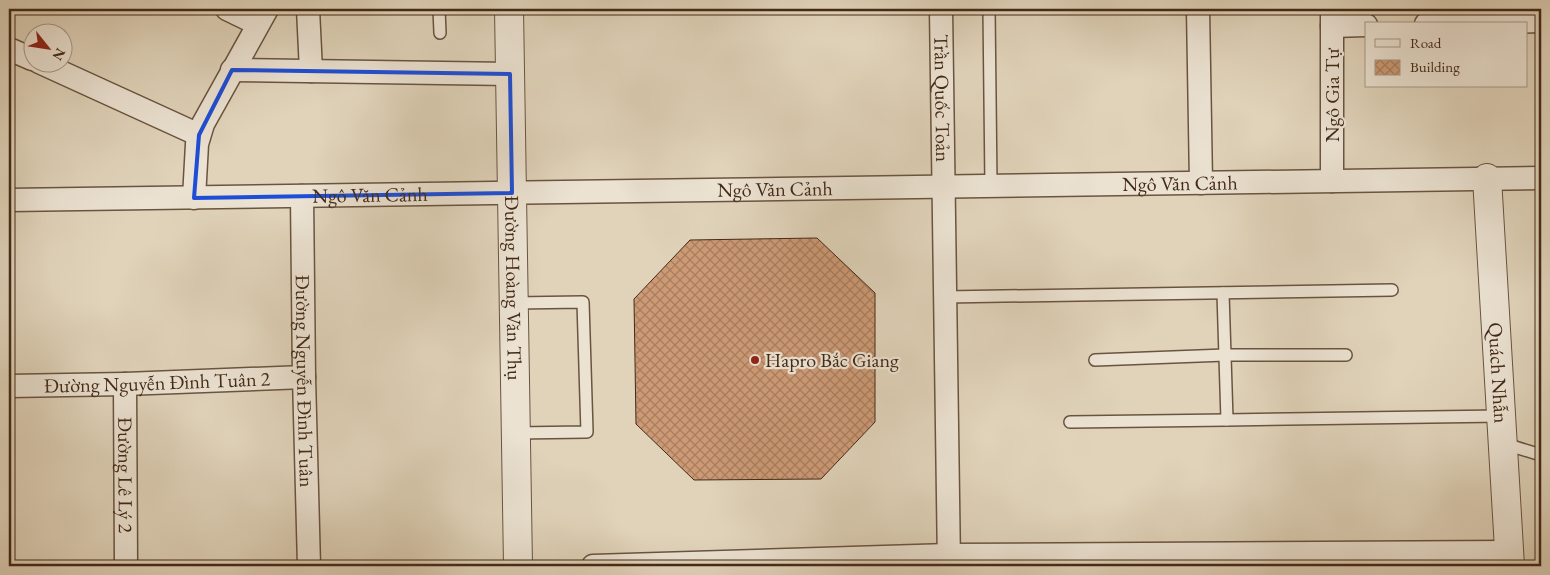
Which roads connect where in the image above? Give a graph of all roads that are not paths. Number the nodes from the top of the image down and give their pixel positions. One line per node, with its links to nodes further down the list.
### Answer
1 (227, 9): 8 (street)
2 (308, 9): 17 (street)
3 (439, 9): 13 (lane)
4 (509, 9): 19 (street, Đường Hoàng Văn Thụ)
5 (941, 9): 26 (street, Trần Quốc Toản)
6 (989, 9): 25 (lane)
7 (1198, 9): 24 (street)
8 (262, 16): 16 (street)
9 (1332, 17): 12 (street); 23 (street, Ngô Gia Tự)
10 (1541, 21): 11 (street)
11 (1503, 22)
12 (1365, 25)
13 (440, 33)
14 (9, 49): 15 (street)
15 (22, 55)
16 (232, 70): 17 (street); 20 (street)
17 (311, 71): 19 (street)
18 (61, 72): 20 (street)
19 (510, 74): 27 (street, Đường Hoàng Văn Thụ)
20 (199, 136): 29 (street)
21 (1487, 178): 22 (street, Ngô Văn Cảnh); 23 (street, Ngô Văn Cảnh); 41 (street, Quách Nhẫn)
22 (1541, 178)
23 (1332, 181): 24 (street, Ngô Văn Cảnh)
24 (1201, 183): 25 (street, Ngô Văn Cảnh)
25 (991, 186): 26 (street, Ngô Văn Cảnh)
26 (943, 187): 27 (street, Ngô Văn Cảnh); 33 (street, Trần Quốc Toản)
27 (512, 193): 28 (street, Ngô Văn Cảnh); 34 (street, Đường Hoàng Văn Thụ)
28 (302, 196): 29 (street, Ngô Văn Cảnh); 38 (street, Đường Nguyễn Đình Tuân)
29 (194, 198): 30 (street, Ngô Văn Cảnh)
30 (9, 200)
31 (1392, 290): 32 (lane)
32 (1223, 293): 33 (lane); 35 (lane)
33 (945, 297): 48 (street, Trần Quốc Toản)
34 (514, 303): 44 (street, Đường Hoàng Văn Thụ); 44 (lane)
35 (1225, 355): 36 (lane); 37 (lane); 42 (lane)
36 (1346, 356)
37 (1095, 360)
38 (304, 378): 39 (street, Đường Nguyễn Đình Tuân 2); 50 (street, Đường Nguyễn Đình Tuân)
39 (125, 384): 40 (street, Đường Nguyễn Đình Tuân 2); 49 (street, Đường Lê Lý 2)
40 (9, 386)
41 (1501, 416): 42 (lane); 45 (street, Quách Nhẫn)
42 (1227, 420): 43 (lane)
43 (1070, 422)
44 (515, 433): 51 (street, Đường Hoàng Văn Thụ)
45 (1502, 443): 46 (lane); 47 (street, Quách Nhẫn)
46 (1541, 455)
47 (1509, 559): 48 (street)
48 (949, 561): 53 (street)
49 (126, 566)
50 (309, 566)
51 (518, 566)
52 (593, 566): 53 (street)
53 (622, 566)

